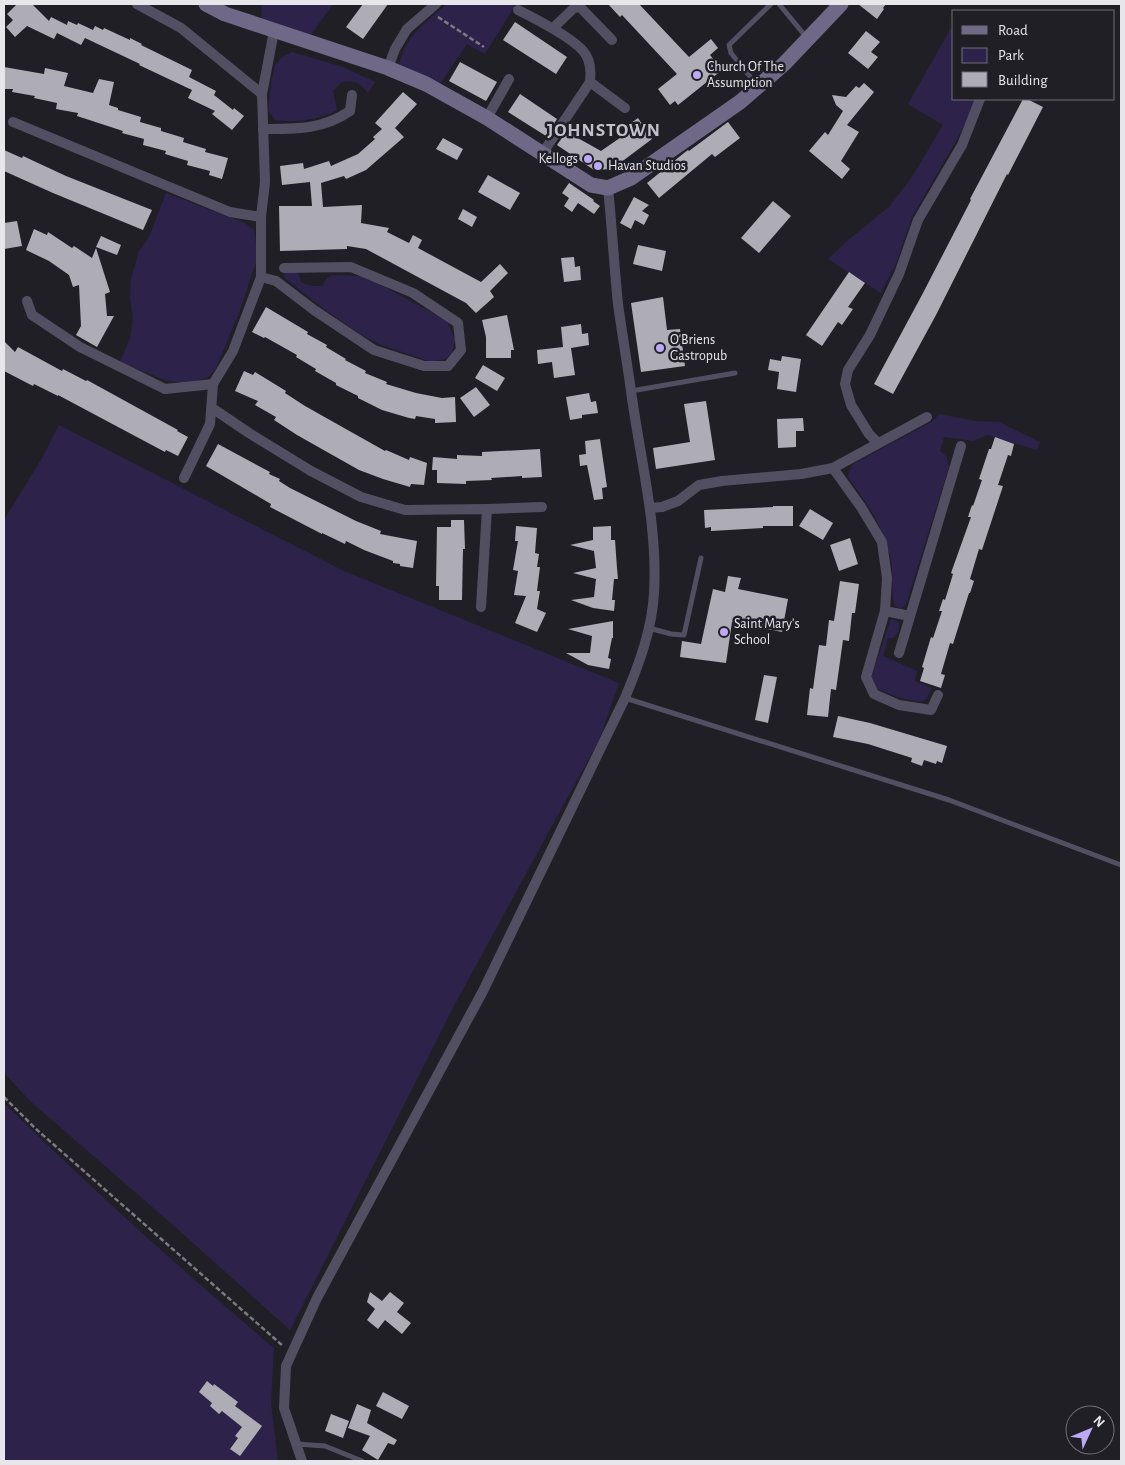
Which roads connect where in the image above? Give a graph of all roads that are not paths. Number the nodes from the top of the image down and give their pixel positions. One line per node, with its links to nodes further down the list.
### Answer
1 (137, 4): 16 (street)
2 (206, 4): 9 (street)
3 (436, 4): 12 (street)
4 (771, 4): 15 (lane)
5 (779, 4): 10 (lane)
6 (841, 4): 10 (street)
7 (518, 10): 8 (street)
8 (553, 28): 11 (street); 14 (street)
9 (274, 31): 12 (street); 16 (street)
10 (808, 39): 15 (street)
11 (612, 40)
12 (388, 68): 20 (street)
13 (509, 79): 20 (street)
14 (590, 82): 19 (street); 23 (street)
15 (758, 86): 24 (street)
16 (262, 94): 22 (street)
17 (352, 95): 22 (street)
18 (980, 100): 34 (street)
19 (625, 108)
20 (487, 118): 23 (street)
21 (13, 122): 25 (street)
22 (263, 129): 25 (street)
23 (542, 154): 24 (street)
24 (608, 188): 31 (street)
25 (261, 217): 27 (street)
26 (284, 268): 27 (street)
27 (261, 276): 30 (street)
28 (27, 301): 30 (street)
29 (735, 372): 31 (lane)
30 (213, 384): 32 (street)
31 (631, 391): 39 (street)
32 (212, 408): 37 (street); 40 (street)
33 (927, 417): 34 (street)
34 (878, 443): 36 (street)
35 (960, 446): 44 (street)
36 (833, 468): 39 (street); 43 (street)
37 (184, 478)
38 (542, 507): 40 (street)
39 (650, 508): 45 (street)
40 (487, 509): 42 (street)
41 (701, 558): 45 (lane)
42 (481, 607)
43 (885, 611): 44 (street); 47 (street)
44 (910, 616): 46 (street)
45 (649, 628): 48 (street)
46 (899, 653)
47 (938, 695)
48 (625, 698): 49 (lane); 50 (street)
49 (1121, 864)
50 (297, 1444): 51 (street); 52 (lane)
51 (302, 1461)
52 (362, 1461)

